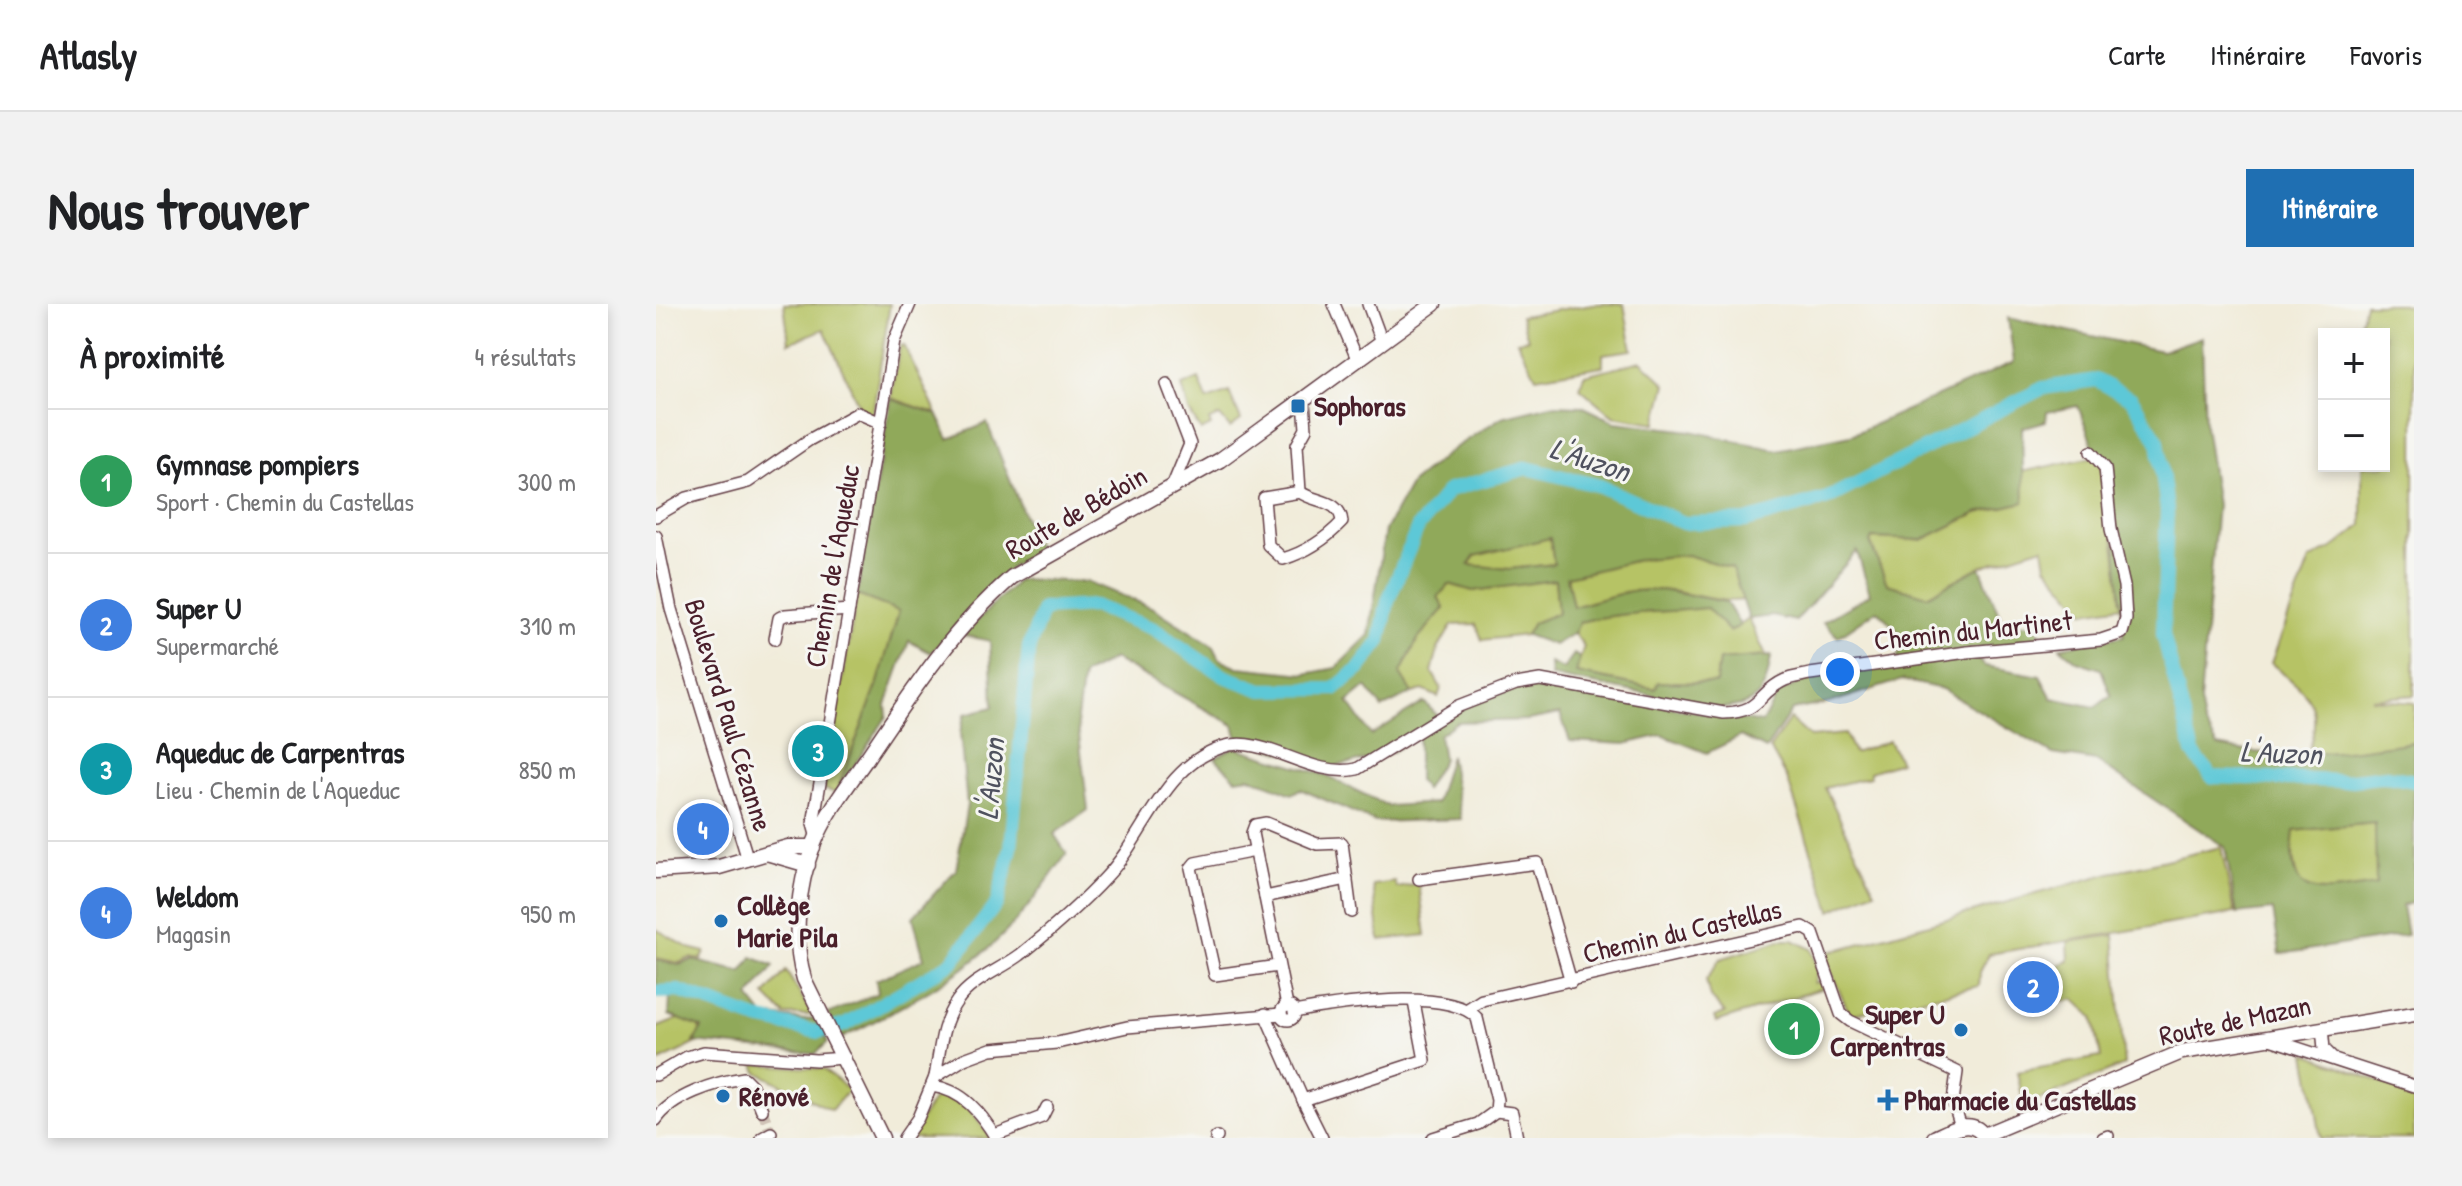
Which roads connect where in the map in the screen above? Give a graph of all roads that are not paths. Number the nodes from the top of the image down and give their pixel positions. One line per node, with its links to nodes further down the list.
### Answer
1 (910, 304): 9 (street, Chemin de l'Aqueduc)
2 (1334, 304): 6 (street)
3 (1368, 304): 5 (street)
4 (1434, 304): 5 (main road, Route de Bédoin)
5 (1382, 342): 6 (main road, Route de Bédoin)
6 (1358, 361): 8 (main road, Route de Bédoin)
7 (1167, 384): 11 (street)
8 (1298, 406): 11 (main road, Route de Bédoin); 12 (street)
9 (881, 423): 13 (street); 16 (street, Chemin de l'Aqueduc)
10 (2091, 452): 41 (street, Chemin du Martinet)
11 (1172, 487): 18 (main road, Route de Bédoin)
12 (1300, 492): 12 (street)
13 (656, 516)
14 (656, 536): 15 (street, Boulevard Paul Cézanne)
15 (662, 598): 21 (street, Boulevard Paul Cézanne)
16 (849, 610): 17 (street); 18 (street, Chemin de l'Aqueduc)
17 (775, 639)
18 (815, 843): 20 (main road); 22 (main road, Route de Bédoin)
19 (1255, 851): 24 (street); 26 (street); 28 (street)
20 (770, 854): 21 (main road); 22 (main road)
21 (748, 860): 23 (main road)
22 (808, 865): 38 (main road, Route de Bédoin)
23 (656, 871)
24 (1347, 879): 26 (street); 27 (street)
25 (1419, 879): 29 (street)
26 (1265, 897): 28 (street)
27 (1351, 912)
28 (1278, 966): 32 (street)
29 (1571, 982): 31 (street, Chemin du Castellas); 49 (street, Chemin du Castellas)
30 (1414, 1002): 31 (street); 32 (street); 43 (street)
31 (1468, 1009): 46 (street)
32 (1287, 1011): 33 (street)
33 (1265, 1014): 41 (street); 43 (street)
34 (2414, 1014): 35 (main road, Route de Mazan)
35 (2318, 1029): 36 (main road, Route de Mazan); 37 (street); 39 (street)
36 (2261, 1038): 37 (street); 51 (main road, Route de Mazan)
37 (2315, 1053): 39 (street)
38 (845, 1058): 40 (street); 52 (main road, Route de Bédoin)
39 (2332, 1058): 42 (street)
40 (656, 1075)
41 (933, 1082): 50 (street); 53 (street)
42 (2414, 1086)
43 (1303, 1100): 54 (street)
44 (1047, 1107): 50 (street)
45 (762, 1110): 47 (street)
46 (1496, 1111): 48 (street); 57 (street)
47 (656, 1120)
48 (1478, 1124): 55 (street); 56 (street)
49 (1961, 1127): 51 (main road); 58 (main road)
50 (996, 1137)
51 (1984, 1137)
52 (882, 1138)
53 (904, 1138)
54 (1322, 1138)
55 (1433, 1138)
56 (1481, 1138)
57 (1517, 1138)
58 (1934, 1138)

